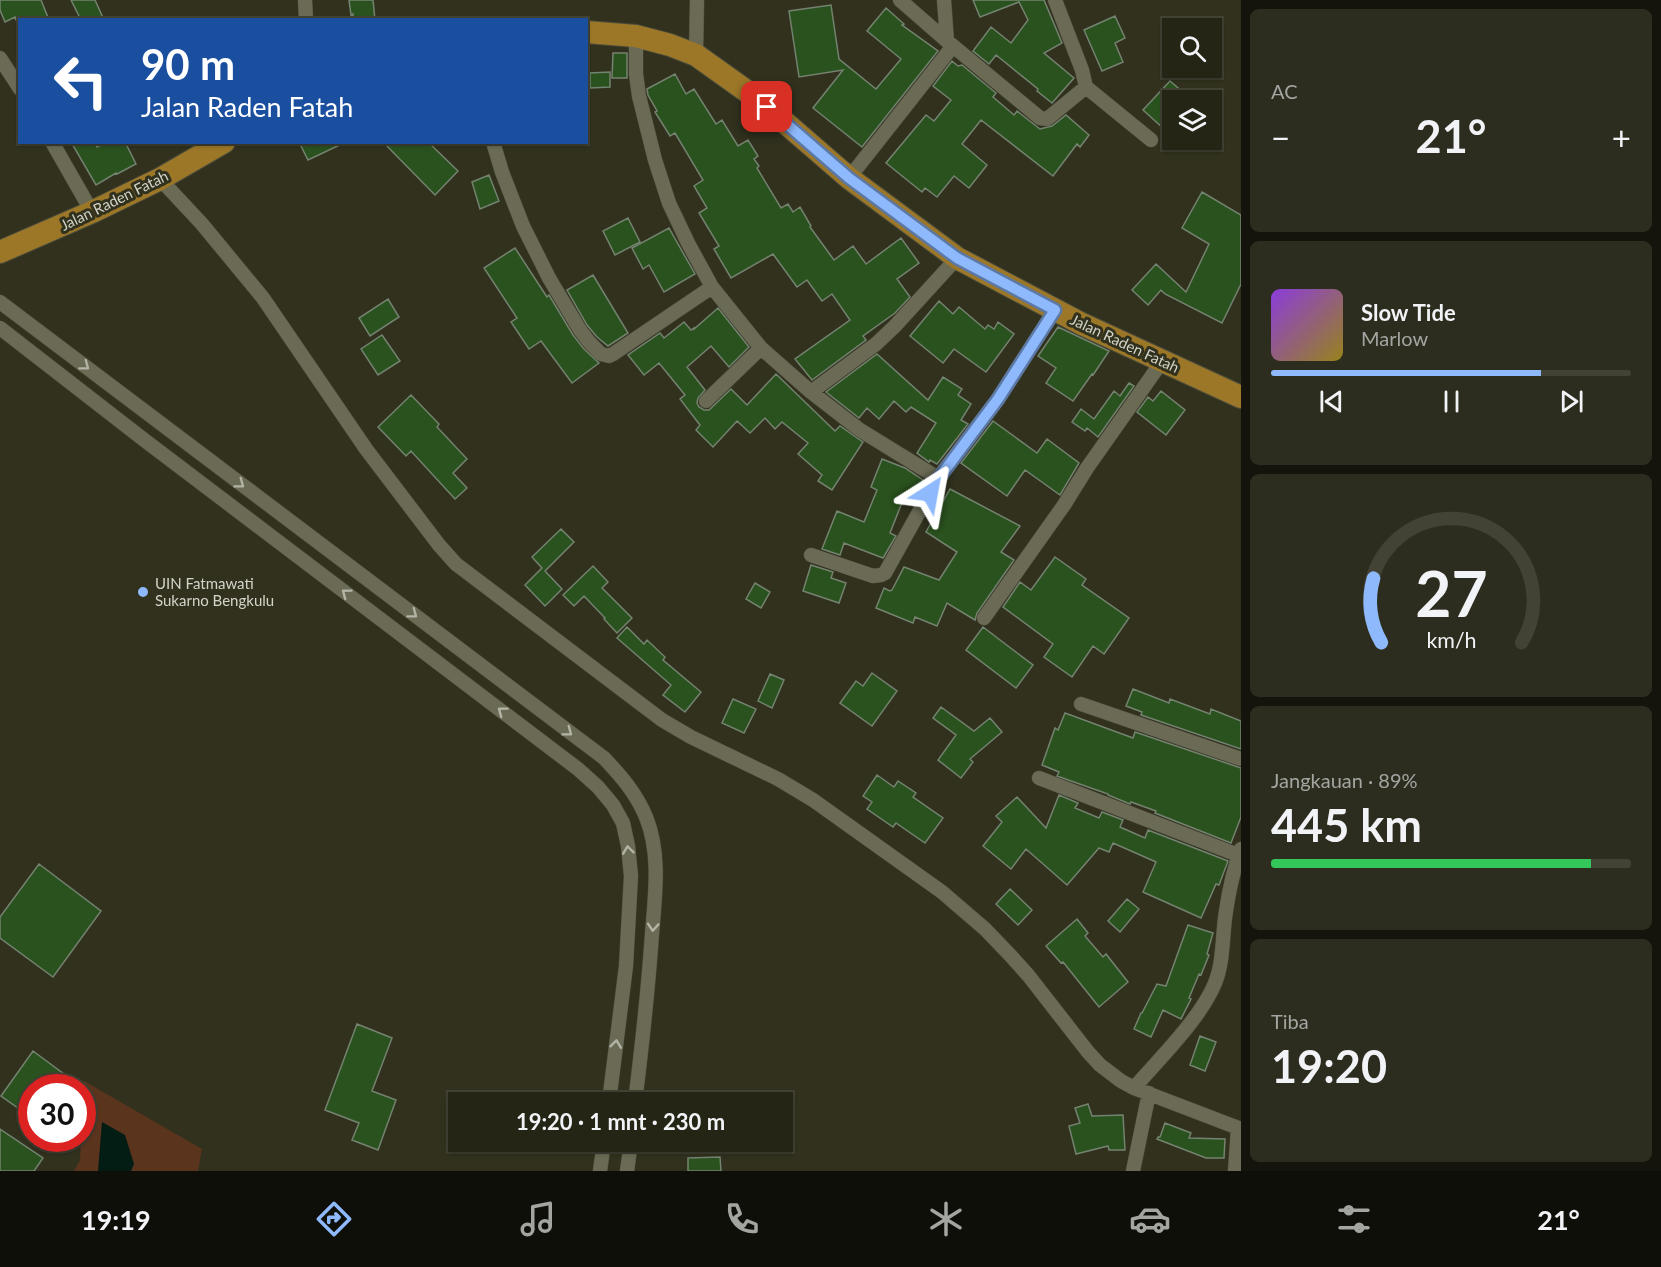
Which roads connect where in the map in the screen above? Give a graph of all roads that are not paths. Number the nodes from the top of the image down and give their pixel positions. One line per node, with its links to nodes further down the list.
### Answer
1 (305, 0): 6 (street)
2 (698, 0): 10 (street)
3 (900, 0): 9 (street)
4 (945, 0): 9 (street)
5 (1055, 0): 13 (street)
6 (306, 18)
7 (588, 32): 8 (highway, Jalan Raden Fatah)
8 (636, 36): 10 (highway, Jalan Raden Fatah); 23 (street)
9 (950, 43): 13 (street); 18 (street)
10 (696, 55): 18 (highway, Jalan Raden Fatah)
11 (0, 58): 12 (street)
12 (18, 86)
13 (1086, 87): 14 (street)
14 (1151, 140)
15 (53, 144): 20 (street)
16 (221, 144): 19 (highway, Jalan Raden Fatah)
17 (494, 144): 23 (street)
18 (849, 178): 22 (highway, Jalan Raden Fatah)
19 (160, 179): 20 (highway, Jalan Raden Fatah); 41 (street)
20 (92, 212): 21 (highway, Jalan Raden Fatah)
21 (0, 252)
22 (957, 258): 25 (highway, Jalan Raden Fatah); 31 (street)
23 (712, 287): 29 (street)
24 (0, 302): 27 (street)
25 (1055, 310): 30 (highway, Jalan Raden Fatah); 34 (street)
26 (0, 328): 28 (street)
27 (38, 331): 28 (street); 43 (street, one-way to 43)
28 (24, 347): 42 (street, one-way to 28)
29 (761, 348): 31 (street); 33 (street)
30 (1162, 360): 32 (highway, Jalan Raden Fatah); 36 (street)
31 (811, 392): 34 (street)
32 (1241, 397)
33 (706, 401)
34 (939, 478): 35 (street)
35 (811, 555)
36 (984, 618)
37 (1081, 704): 38 (street)
38 (1241, 759)
39 (1039, 778): 40 (street)
40 (1240, 852): 41 (street)
41 (1134, 1088): 44 (street)
42 (610, 1092)
43 (636, 1092)
44 (1149, 1093): 45 (street); 50 (street)
45 (1240, 1129): 51 (street)
46 (603, 1152): 48 (street)
47 (630, 1152): 49 (street)
48 (600, 1171)
49 (627, 1171)
50 (1133, 1171)
51 (1235, 1171)

